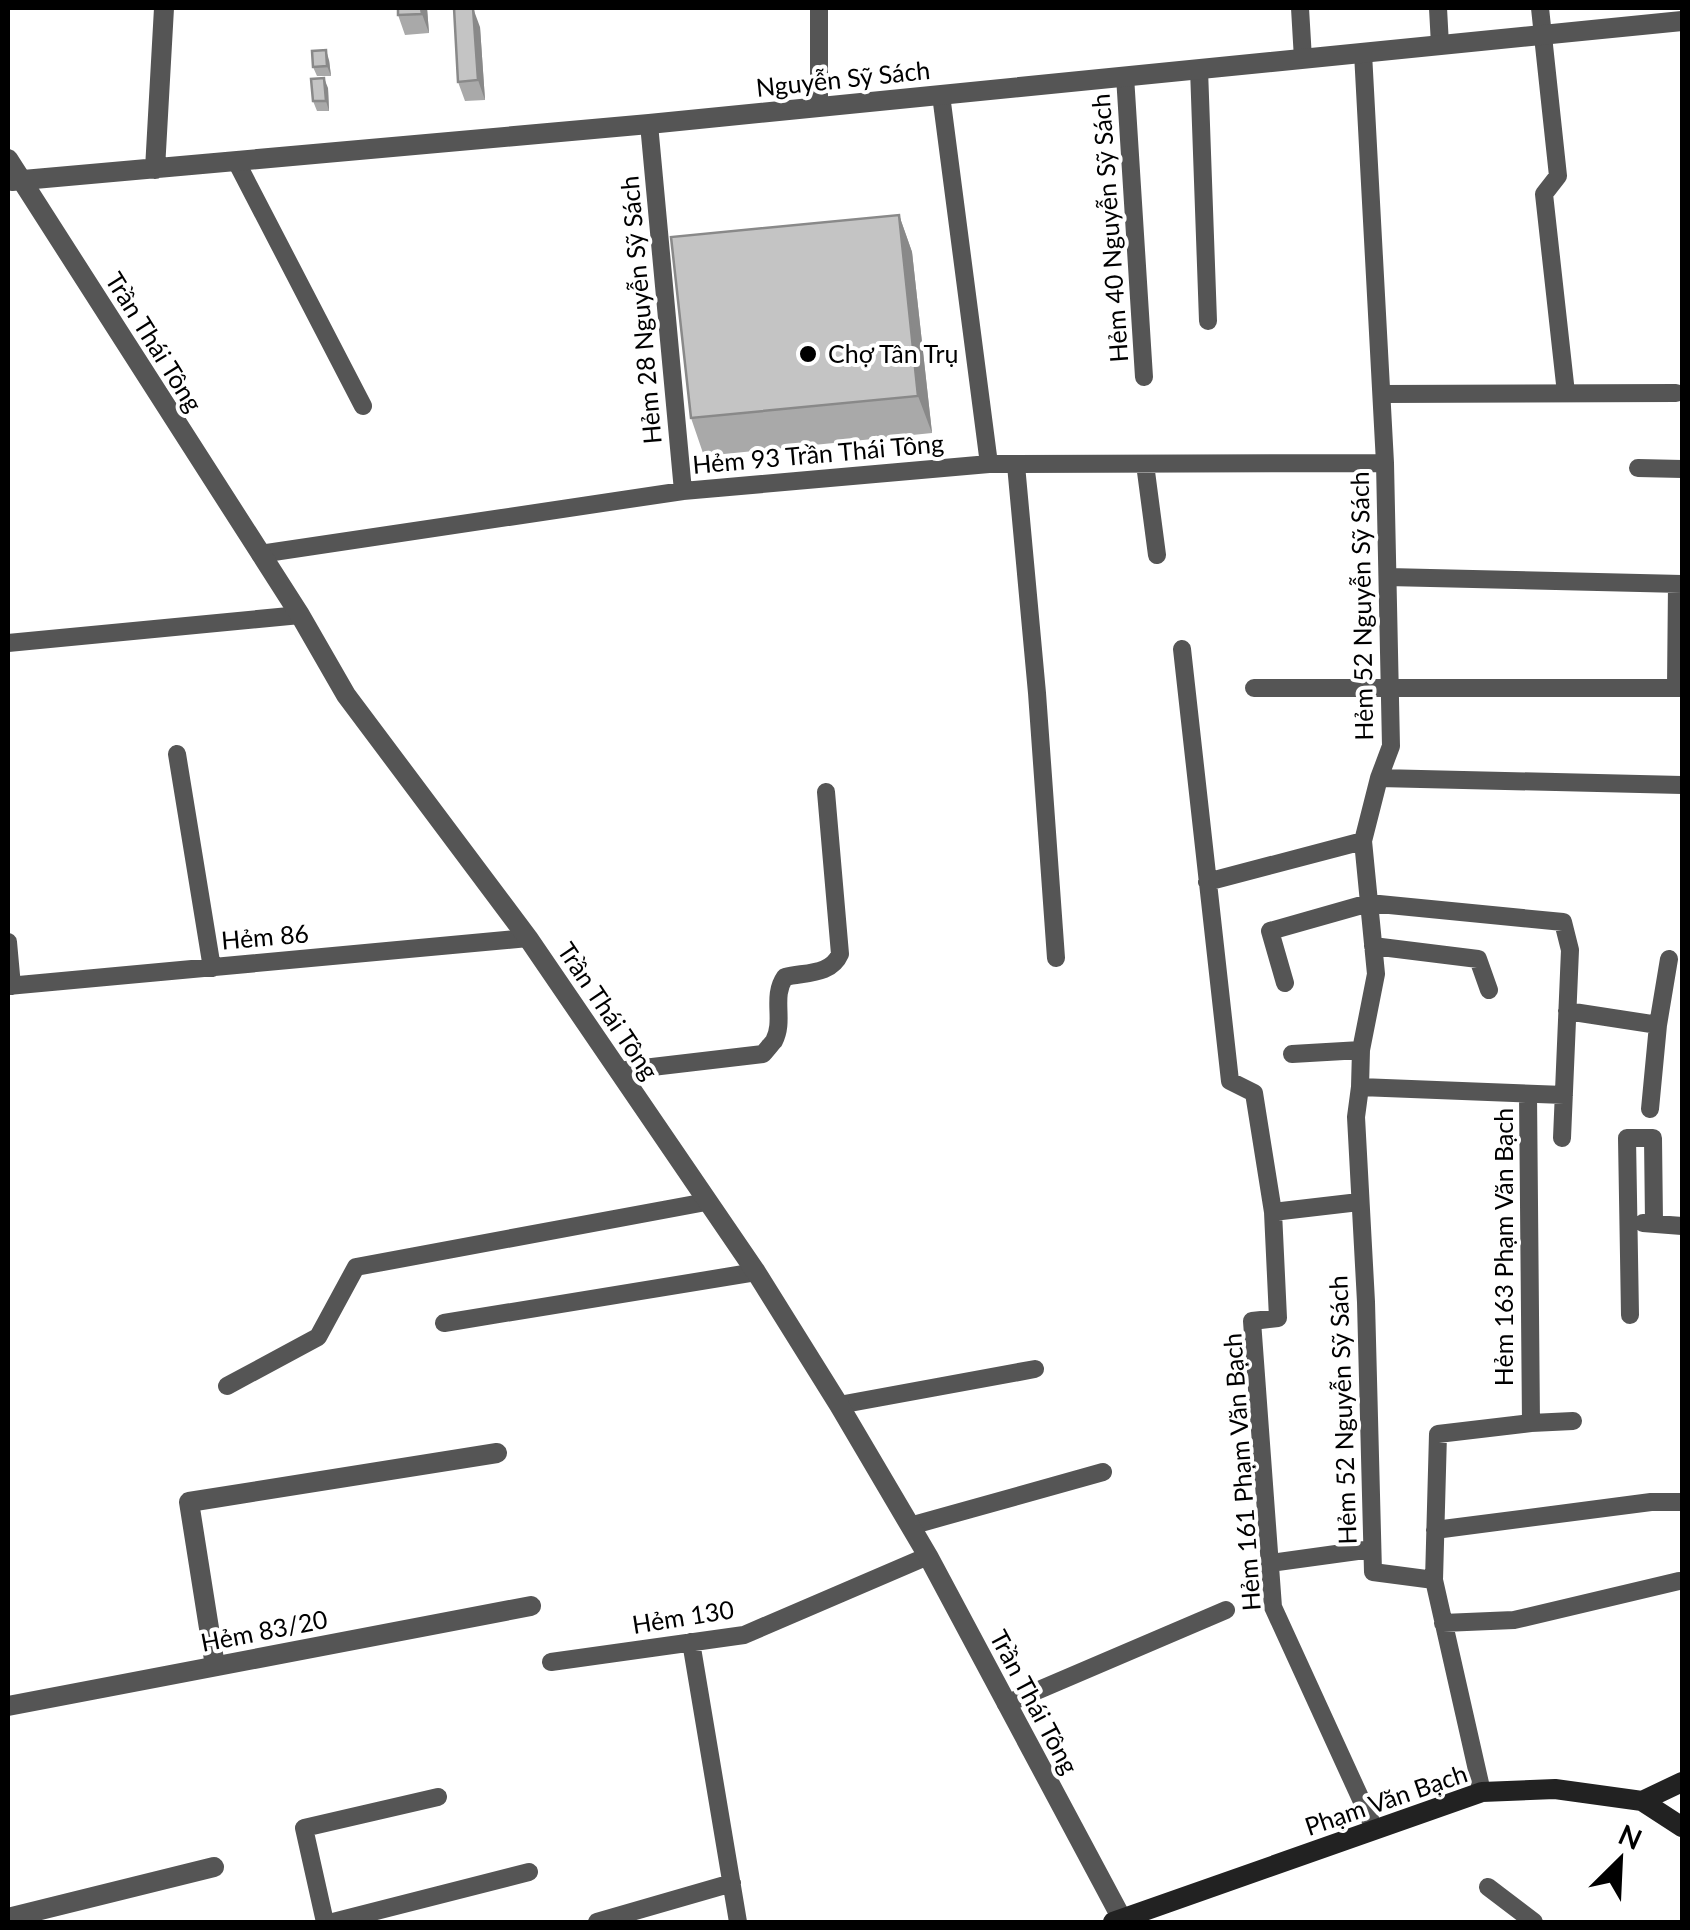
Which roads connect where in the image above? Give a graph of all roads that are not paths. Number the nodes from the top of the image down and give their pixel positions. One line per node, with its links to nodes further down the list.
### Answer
1 (164, 8): 18 (street)
2 (819, 8): 14 (lane)
3 (1300, 8): 10 (lane)
4 (1438, 8): 8 (lane)
5 (1540, 8): 7 (lane)
6 (1682, 21): 7 (street, Nguyễn Sỹ Sách)
7 (1543, 35): 8 (street, Nguyễn Sỹ Sách); 23 (lane)
8 (1440, 45): 9 (street, Nguyễn Sỹ Sách)
9 (1363, 53): 10 (street, Nguyễn Sỹ Sách); 24 (lane, Hẻm 52 Nguyễn Sỹ Sách)
10 (1303, 59): 11 (street, Nguyễn Sỹ Sách)
11 (1199, 69): 12 (street, Nguyễn Sỹ Sách); 20 (lane)
12 (1125, 76): 13 (street, Nguyễn Sỹ Sách); 21 (lane, Hẻm 40 Nguyễn Sỹ Sách)
13 (941, 95): 14 (street, Nguyễn Sỹ Sách); 27 (lane)
14 (819, 107): 15 (street, Nguyễn Sỹ Sách)
15 (649, 124): 17 (street, Nguyễn Sỹ Sách); 32 (lane, Hẻm 28 Nguyễn Sỹ Sách)
16 (8, 159): 19 (street, Trần Thái Tông)
17 (236, 160): 18 (street, Nguyễn Sỹ Sách); 25 (lane)
18 (155, 169): 19 (street, Nguyễn Sỹ Sách)
19 (15, 180): 33 (street, Trần Thái Tông)
20 (1208, 320)
21 (1144, 377)
22 (1676, 392): 23 (lane)
23 (1566, 393): 24 (lane)
24 (1382, 394): 26 (lane, Hẻm 52 Nguyễn Sỹ Sách)
25 (363, 406)
26 (1385, 463): 29 (lane, Hẻm 93 Trần Thái Tông); 35 (lane, Hẻm 52 Nguyễn Sỹ Sách)
27 (988, 464): 28 (lane, Hẻm 93 Trần Thái Tông); 32 (lane, Hẻm 93 Trần Thái Tông)
28 (1016, 464): 29 (lane, Hẻm 93 Trần Thái Tông); 53 (lane)
29 (1145, 464): 34 (lane)
30 (1638, 468): 31 (lane)
31 (1682, 469)
32 (683, 490): 33 (lane, Hẻm 93 Trần Thái Tông)
33 (260, 554): 37 (street, Trần Thái Tông)
34 (1157, 555)
35 (1388, 577): 36 (lane); 40 (lane, Hẻm 52 Nguyễn Sỹ Sách)
36 (1680, 584): 42 (lane)
37 (300, 615): 38 (lane); 50 (street, Trần Thái Tông)
38 (8, 643)
39 (1182, 648): 48 (lane, Hẻm 161 Phạm Văn Bạch)
40 (1390, 687): 41 (lane); 42 (lane); 44 (lane, Hẻm 52 Nguyễn Sỹ Sách)
41 (1254, 688)
42 (1679, 688)
43 (177, 754): 55 (lane)
44 (1379, 778): 45 (lane); 47 (lane, Hẻm 52 Nguyễn Sỹ Sách)
45 (1682, 785)
46 (826, 792): 63 (lane)
47 (1363, 842): 48 (lane); 49 (lane, Hẻm 52 Nguyễn Sỹ Sách)
48 (1208, 882): 71 (lane, Hẻm 161 Phạm Văn Bạch)
49 (1368, 903): 52 (lane, Hẻm 52 Nguyễn Sỹ Sách); 56 (lane); 59 (lane)
50 (528, 938): 55 (lane, Hẻm 86); 63 (street, Trần Thái Tông)
51 (8, 942): 57 (lane)
52 (1373, 946): 58 (lane); 61 (lane, Hẻm 52 Nguyễn Sỹ Sách)
53 (1056, 958)
54 (1669, 959): 60 (lane)
55 (212, 968): 57 (lane, Hẻm 86)
56 (1285, 983)
57 (10, 986)
58 (1490, 990)
59 (1567, 1011): 60 (lane); 66 (lane)
60 (1658, 1025): 67 (lane)
61 (1361, 1050): 62 (lane); 64 (lane, Hẻm 52 Nguyễn Sỹ Sách)
62 (1292, 1054)
63 (618, 1072): 69 (street, Trần Thái Tông)
64 (1360, 1087): 65 (lane); 70 (lane, Hẻm 52 Nguyễn Sỹ Sách)
65 (1528, 1094): 66 (lane); 82 (lane, Hẻm 163 Phạm Văn Bạch)
66 (1564, 1095): 68 (lane)
67 (1650, 1109)
68 (1562, 1138)
69 (706, 1202): 75 (street, Trần Thái Tông); 79 (lane)
70 (1359, 1202): 71 (lane); 88 (lane, Hẻm 52 Nguyễn Sỹ Sách)
71 (1273, 1212): 90 (lane, Hẻm 161 Phạm Văn Bạch)
72 (1654, 1222): 73 (lane); 73 (lane); 74 (lane)
73 (1629, 1223): 76 (lane)
74 (1682, 1226)
75 (756, 1272): 77 (lane); 80 (street, Trần Thái Tông)
76 (1630, 1314)
77 (444, 1323)
78 (1035, 1368): 80 (lane)
79 (227, 1386)
80 (839, 1405): 86 (street, Trần Thái Tông)
81 (1573, 1421): 82 (lane)
82 (1531, 1423): 87 (lane, Hẻm 163 Phạm Văn Bạch)
83 (498, 1453): 98 (street)
84 (1103, 1472): 86 (lane)
85 (1682, 1502): 87 (lane)
86 (910, 1526): 89 (street, Trần Thái Tông)
87 (1435, 1530): 91 (lane, Hẻm 163 Phạm Văn Bạch)
88 (1372, 1549): 90 (lane); 91 (lane, Hẻm 52 Nguyễn Sỹ Sách)
89 (928, 1556): 96 (lane, Hẻm 130); 99 (street, Trần Thái Tông)
90 (1270, 1562): 106 (lane, Hẻm 161 Phạm Văn Bạch)
91 (1434, 1580): 95 (lane, Hẻm 163 Phạm Văn Bạch)
92 (1680, 1582): 95 (lane)
93 (530, 1606): 98 (street, Hẻm 83/20)
94 (1226, 1610): 99 (lane)
95 (1443, 1623): 102 (lane, Hẻm 163 Phạm Văn Bạch)
96 (690, 1642): 97 (lane, Hẻm 130); 109 (lane)
97 (550, 1662)
98 (215, 1666): 100 (street, Hẻm 83/20)
99 (1006, 1704): 112 (street, Trần Thái Tông)
100 (8, 1706)
101 (1682, 1782): 104 (street)
102 (1482, 1792): 104 (street, Phạm Văn Bạch); 106 (street, Phạm Văn Bạch)
103 (438, 1797): 113 (lane)
104 (1642, 1801): 105 (street)
105 (1682, 1826)
106 (1375, 1830): 112 (street, Phạm Văn Bạch)
107 (214, 1867): 111 (street)
108 (529, 1872): 113 (lane)
109 (732, 1883): 114 (lane); 115 (lane)
110 (1488, 1887): 116 (lane)
111 (8, 1918)
112 (1117, 1921)
113 (329, 1922)
114 (597, 1922)
115 (738, 1922)
116 (1534, 1922)

